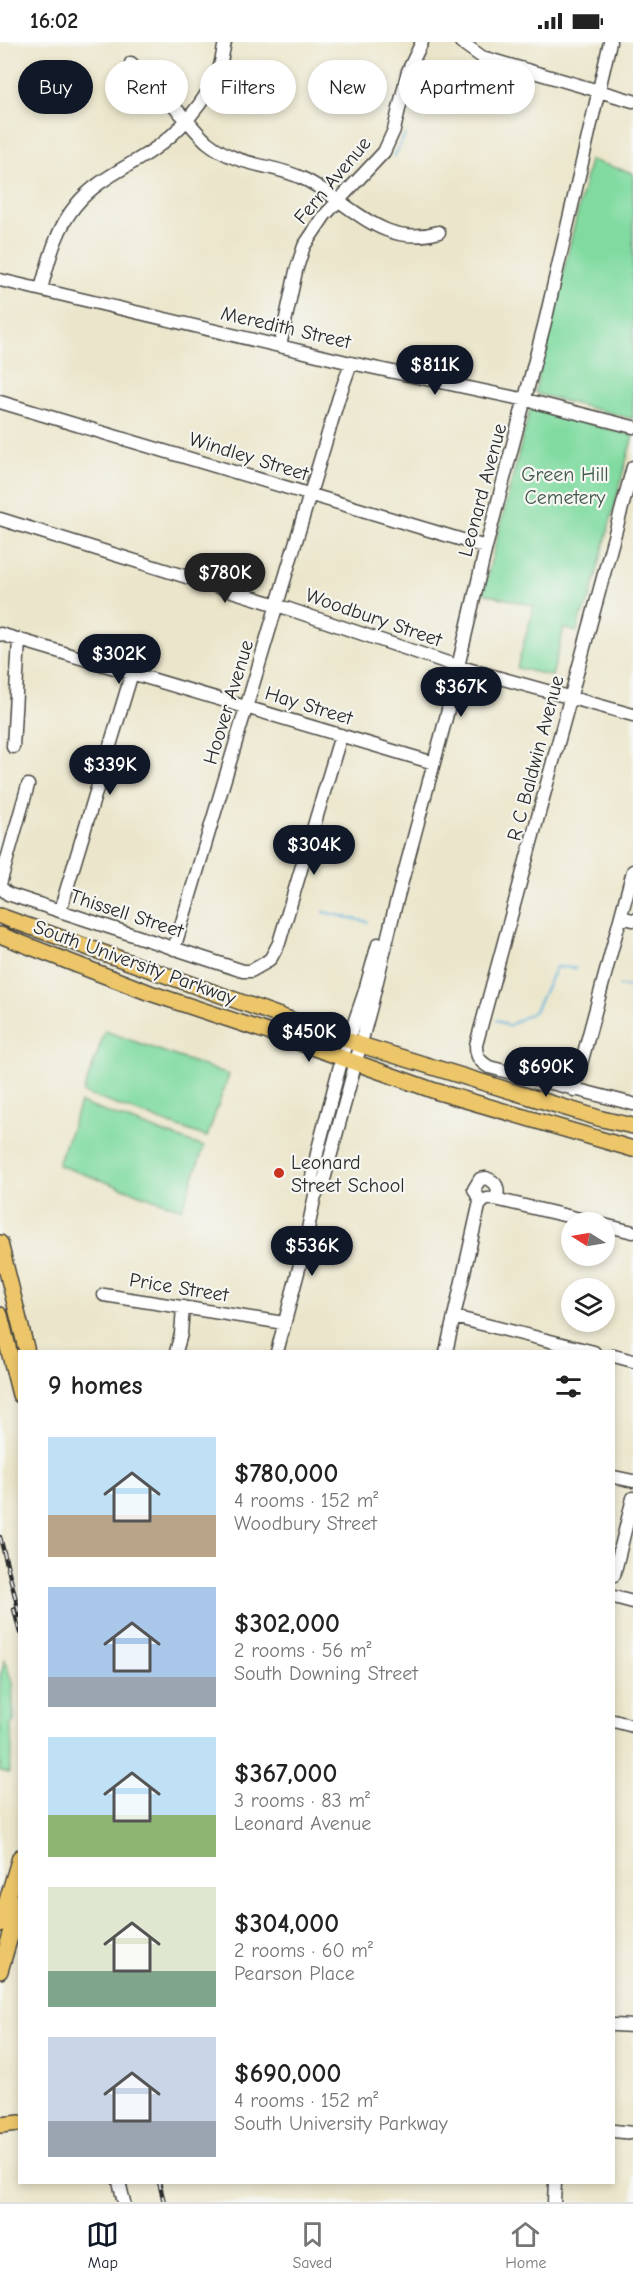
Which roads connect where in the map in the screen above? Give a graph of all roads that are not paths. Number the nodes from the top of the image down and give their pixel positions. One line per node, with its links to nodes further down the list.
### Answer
1 (225, 42): 8 (street)
2 (422, 42): 9 (street, Fern Avenue)
3 (461, 42): 5 (street)
4 (610, 42): 5 (street, Leonard Avenue)
5 (597, 89): 6 (street); 15 (street, Leonard Avenue)
6 (633, 101)
7 (180, 114): 8 (street)
8 (186, 120): 9 (street); 12 (street)
9 (340, 200): 10 (street); 13 (street, Fern Avenue)
10 (439, 232)
11 (0, 280): 12 (street, Meredith Street)
12 (41, 289): 13 (street, Meredith Street)
13 (280, 346): 14 (street, Meredith Street)
14 (351, 363): 15 (street, Meredith Street); 19 (street, Hoover Avenue)
15 (526, 400): 17 (street, Meredith Street); 21 (street, Leonard Avenue)
16 (0, 402): 19 (street, Windley Street)
17 (633, 427)
18 (633, 467): 27 (street, R C Baldwin Avenue)
19 (310, 495): 21 (street, Windley Street); 22 (street, Hoover Avenue)
20 (0, 519): 22 (street, Woodbury Street)
21 (486, 547): 25 (street, Leonard Avenue)
22 (277, 604): 25 (street, Woodbury Street); 28 (street, Hoover Avenue)
23 (0, 634): 24 (street, Hay Street)
24 (19, 639): 26 (street, Hay Street); 31 (street)
25 (457, 666): 27 (street, Woodbury Street); 32 (street, Leonard Avenue)
26 (132, 673): 28 (street, Hay Street); 36 (street)
27 (572, 699): 29 (street, Woodbury Street); 43 (street, R C Baldwin Avenue)
28 (247, 707): 30 (street, Hay Street); 40 (street, Hoover Avenue)
29 (633, 716)
30 (341, 735): 32 (street, Hay Street); 40 (street, Thissell Street)
31 (13, 747)
32 (434, 763): 41 (street, Leonard Avenue)
33 (28, 785): 35 (street, Thissell Street)
34 (633, 871): 38 (street)
35 (0, 886): 36 (street, Thissell Street)
36 (60, 911): 40 (street, Thissell Street)
37 (0, 916): 41 (main road, South University Parkway)
38 (627, 919): 43 (street)
39 (0, 935): 42 (main road, South University Parkway)
40 (174, 950)
41 (355, 1043): 42 (street, Leonard Avenue); 45 (main road, South University Parkway)
42 (349, 1060): 46 (main road, South University Parkway); 55 (street, Leonard Avenue)
43 (574, 1090): 44 (street)
44 (633, 1104)
45 (633, 1126)
46 (633, 1149)
47 (561, 1215): 54 (street)
48 (615, 1228): 49 (street)
49 (633, 1232)
50 (0, 1243): 56 (main road)
51 (104, 1295): 52 (street, Price Street)
52 (183, 1307): 55 (street, Price Street); 57 (street)
53 (0, 1315): 63 (main road)
54 (454, 1317): 59 (street); 60 (street)
55 (284, 1323): 58 (street, Leonard Avenue)
56 (27, 1350)
57 (177, 1350)
58 (277, 1350)
59 (446, 1350)
60 (586, 1350)
61 (615, 1356): 62 (street)
62 (633, 1361)
63 (18, 1387)
64 (615, 1476): 65 (street)
65 (633, 1481)
66 (633, 1498): 67 (street)
67 (615, 1571)
68 (615, 1597): 69 (street)
69 (633, 1602)
70 (615, 1721): 71 (street)
71 (633, 1726)
72 (18, 1864): 74 (main road)
73 (18, 1910): 75 (main road)
74 (0, 1924)
75 (0, 1971)
76 (615, 2025): 77 (street)
77 (633, 2025)
78 (18, 2123): 79 (main road)
79 (0, 2125)
80 (615, 2131): 81 (street)
81 (633, 2133)
82 (120, 2184): 84 (street)
83 (555, 2184): 85 (street)
84 (124, 2202)
85 (554, 2202)

